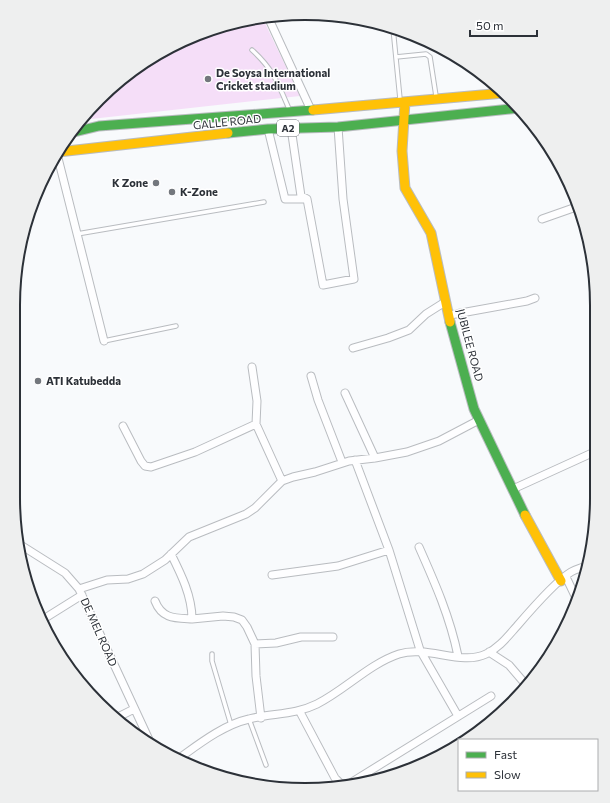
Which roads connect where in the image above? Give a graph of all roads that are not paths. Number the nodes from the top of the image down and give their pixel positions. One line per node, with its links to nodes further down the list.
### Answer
1 (270, 22): 9 (street)
2 (394, 34): 4 (lane)
3 (252, 50): 10 (lane)
4 (396, 57): 6 (lane); 7 (lane)
5 (496, 94): 6 (main road, GALLE ROAD / A2)
6 (436, 99): 7 (main road, GALLE ROAD / A2)
7 (403, 102): 9 (main road, GALLE ROAD / A2); 12 (main road, JUBILEE ROAD)
8 (512, 109): 12 (main road, GALLE ROAD / A2)
9 (310, 110): 10 (main road, GALLE ROAD / A2)
10 (290, 112): 11 (main road, GALLE ROAD / A2)
11 (277, 113): 15 (main road); 16 (main road, GALLE ROAD / A2)
12 (405, 120): 13 (main road, GALLE ROAD / A2); 25 (main road, JUBILEE ROAD)
13 (338, 127): 14 (main road, GALLE ROAD / A2); 19 (street)
14 (291, 128): 15 (main road, GALLE ROAD / A2); 19 (street)
15 (273, 129): 17 (main road, GALLE ROAD / A2); 19 (street)
16 (80, 131)
17 (65, 152)
18 (59, 161): 23 (street)
19 (307, 199)
20 (264, 202): 23 (lane)
21 (573, 208): 22 (street)
22 (542, 219)
23 (76, 234): 28 (street)
24 (536, 298): 26 (street)
25 (445, 302): 26 (main road, JUBILEE ROAD); 29 (street)
26 (450, 315): 33 (main road, JUBILEE ROAD)
27 (176, 326): 28 (lane)
28 (104, 341)
29 (353, 348)
30 (252, 367): 34 (street)
31 (311, 376): 39 (street)
32 (345, 393): 37 (street)
33 (479, 420): 37 (street); 41 (main road, JUBILEE ROAD)
34 (256, 424): 35 (street); 40 (street)
35 (123, 426)
36 (590, 456): 41 (street)
37 (375, 458): 38 (street)
38 (355, 460): 39 (street); 44 (street)
39 (342, 462): 40 (street)
40 (282, 481): 45 (street)
41 (513, 489): 48 (main road, JUBILEE ROAD)
42 (24, 547): 49 (street, DE MEL ROAD)
43 (420, 547): 59 (street)
44 (389, 550): 47 (street); 56 (street)
45 (171, 554): 49 (street); 53 (street)
46 (581, 568): 48 (street)
47 (272, 575)
48 (563, 579): 50 (street); 57 (street)
49 (81, 592): 52 (street); 62 (street, DE MEL ROAD)
50 (573, 594)
51 (155, 601): 53 (street)
52 (46, 617)
53 (192, 619): 55 (street)
54 (333, 636): 55 (street)
55 (255, 644): 66 (street)
56 (420, 650): 59 (street); 63 (street); 65 (street)
57 (489, 652): 59 (street); 60 (street)
58 (212, 654): 68 (lane)
59 (458, 656)
60 (523, 681)
61 (491, 696): 65 (street)
62 (134, 709): 64 (street); 69 (street, DE MEL ROAD)
63 (300, 712): 66 (street); 73 (street)
64 (121, 715)
65 (458, 716): 72 (street)
66 (261, 718): 67 (street)
67 (250, 719): 68 (street); 71 (lane)
68 (231, 725): 70 (street)
69 (146, 735)
70 (183, 756)
71 (266, 765)
72 (365, 777)
73 (339, 781)

